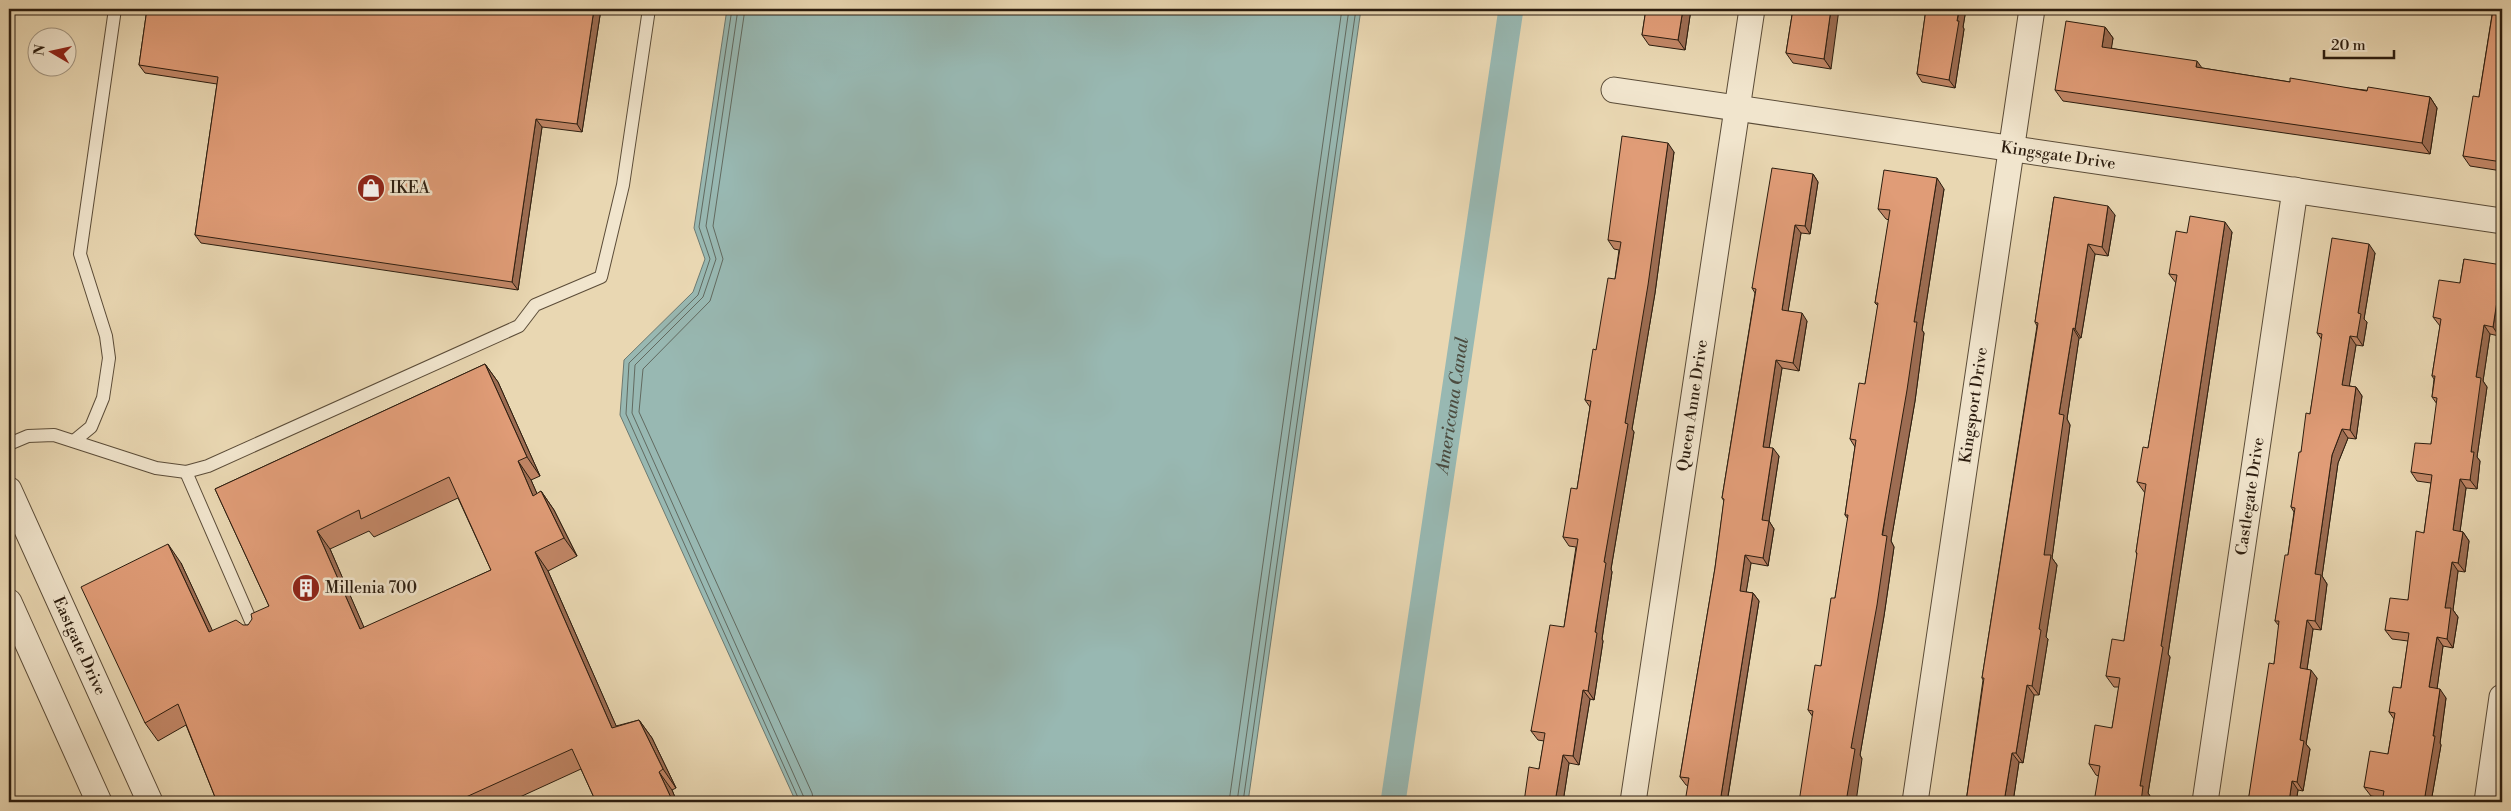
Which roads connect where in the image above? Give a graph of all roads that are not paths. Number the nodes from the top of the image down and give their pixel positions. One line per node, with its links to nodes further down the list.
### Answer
1 (115, 9): 10 (lane)
2 (649, 9): 12 (lane)
3 (1752, 9): 6 (street, Queen Anne Drive)
4 (2032, 9): 7 (street, Kingsport Drive)
5 (1614, 90): 6 (street, Kingsgate Drive)
6 (1736, 107): 7 (street, Kingsgate Drive); 19 (street, Queen Anne Drive)
7 (2012, 148): 8 (street, Kingsgate Drive); 20 (street, Kingsport Drive)
8 (2295, 190): 9 (street, Kingsgate Drive); 21 (street, Castlegate Drive)
9 (2502, 221)
10 (74, 441): 11 (lane); 12 (lane)
11 (9, 444)
12 (186, 472): 15 (lane)
13 (9, 490): 18 (street, Eastgate Drive)
14 (9, 602): 17 (street)
15 (257, 636)
16 (2502, 697): 22 (street)
17 (99, 802)
18 (150, 802)
19 (1633, 802)
20 (1916, 802)
21 (2204, 802)
22 (2487, 802)

